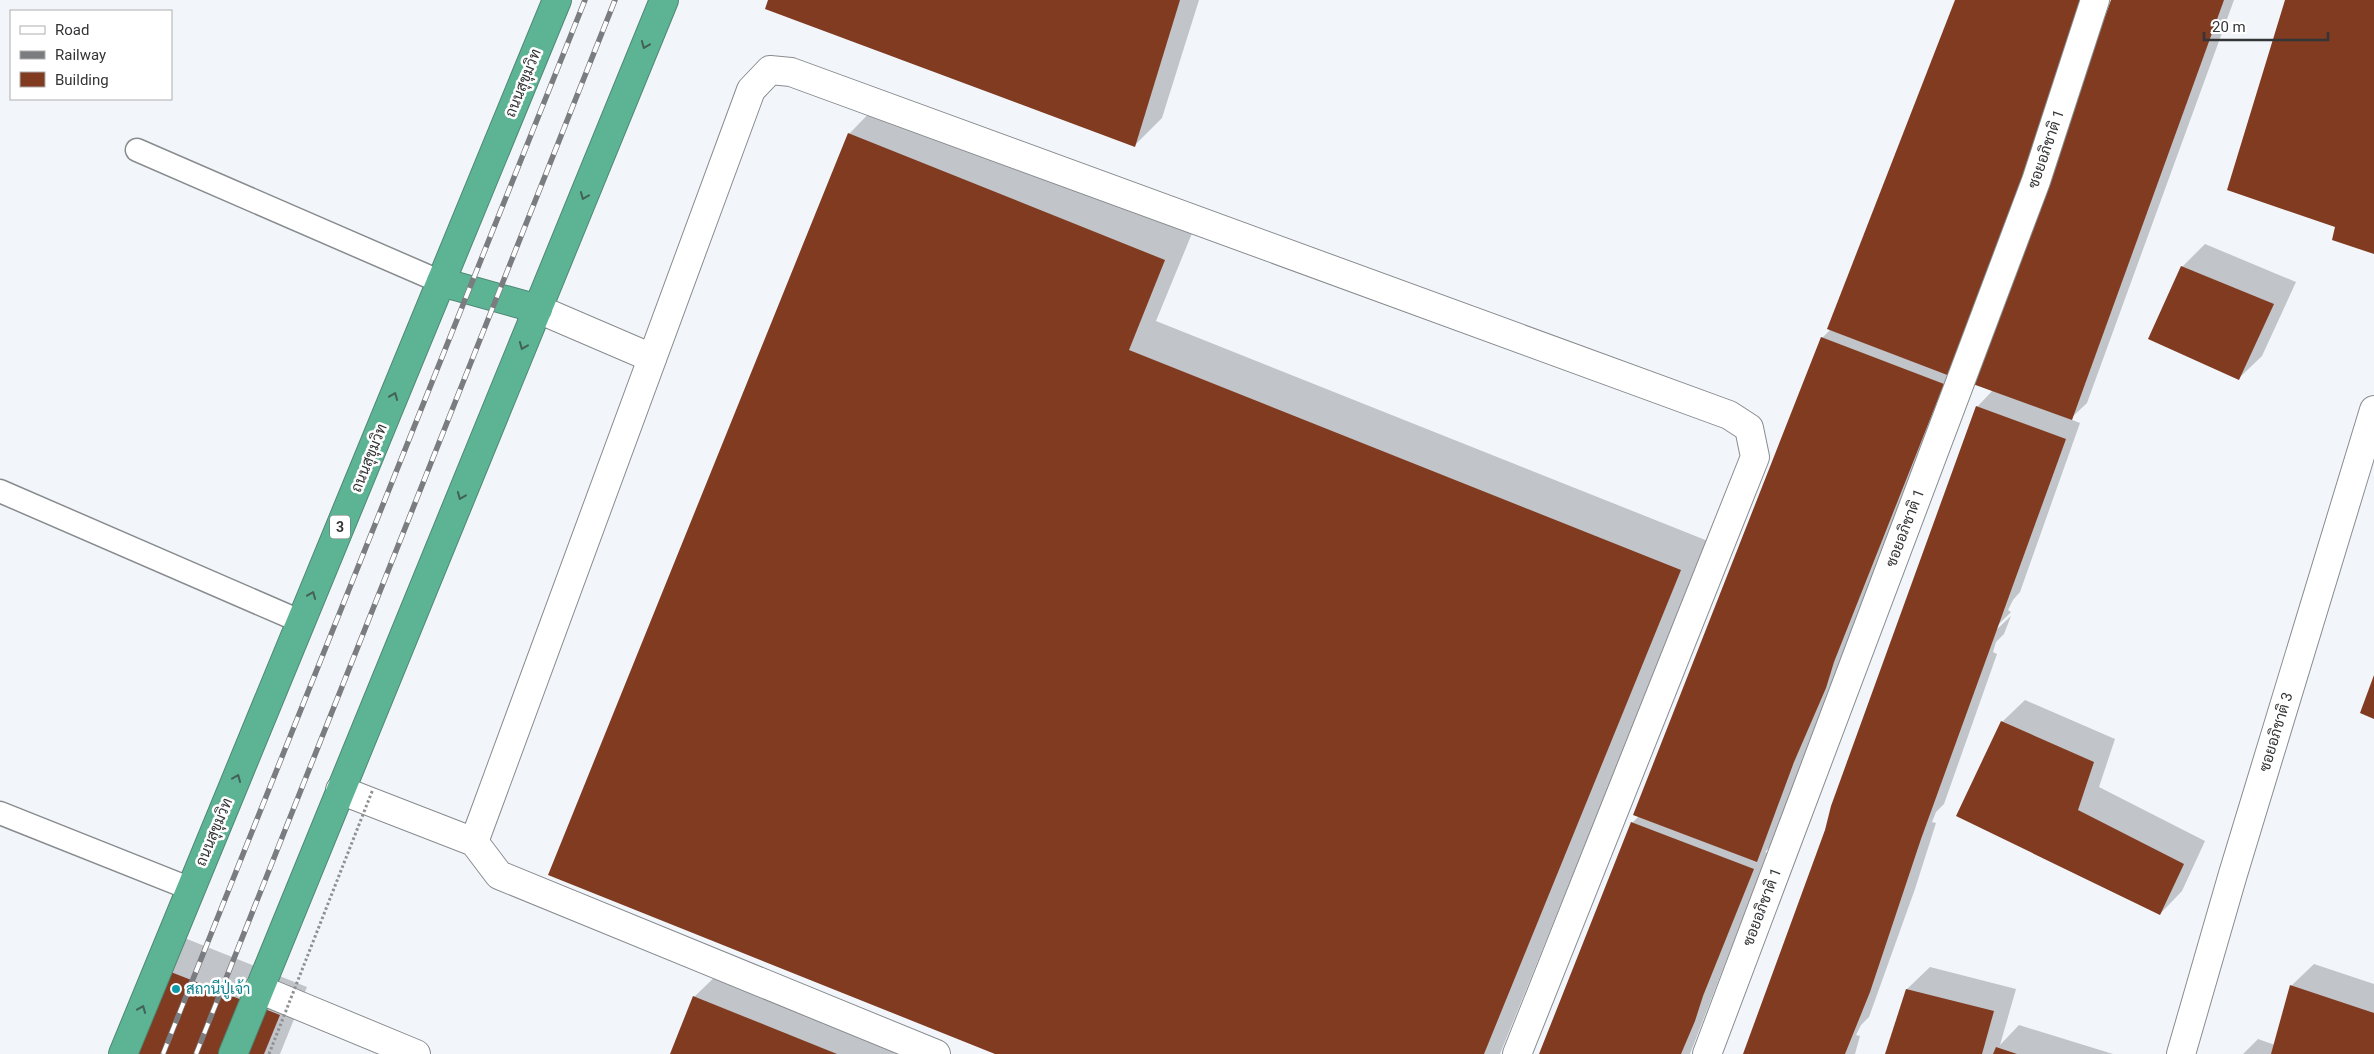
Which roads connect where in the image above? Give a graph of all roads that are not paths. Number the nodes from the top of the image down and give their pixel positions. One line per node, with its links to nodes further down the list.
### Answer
1 (557, 0): 5 (highway, ถนนสุขุมวิท / 3)
2 (664, 0): 6 (highway, one-way to 6)
3 (2095, 0): 21 (street, ซอยอภิชาติ 1)
4 (137, 150): 5 (lane)
5 (441, 282): 6 (highway); 10 (highway, ถนนสุขุมวิท / 3, one-way to 5)
6 (538, 309): 7 (street); 11 (highway, one-way to 11)
7 (652, 358): 13 (street); 20 (street)
8 (2374, 410): 22 (street, ซอยอภิชาติ 3)
9 (0, 491): 10 (lane)
10 (302, 622): 14 (highway, ถนนสุขุมวิท / 3, one-way to 10)
11 (340, 790): 13 (street); 15 (highway)
12 (0, 813): 14 (lane)
13 (474, 842): 19 (street)
14 (191, 889): 16 (highway, ถนนสุขุมวิท / 3, one-way to 14)
15 (259, 990): 17 (highway); 18 (street)
16 (123, 1054)
17 (233, 1054)
18 (416, 1054)
19 (936, 1054)
20 (1517, 1054)
21 (1706, 1054)
22 (2181, 1054)

